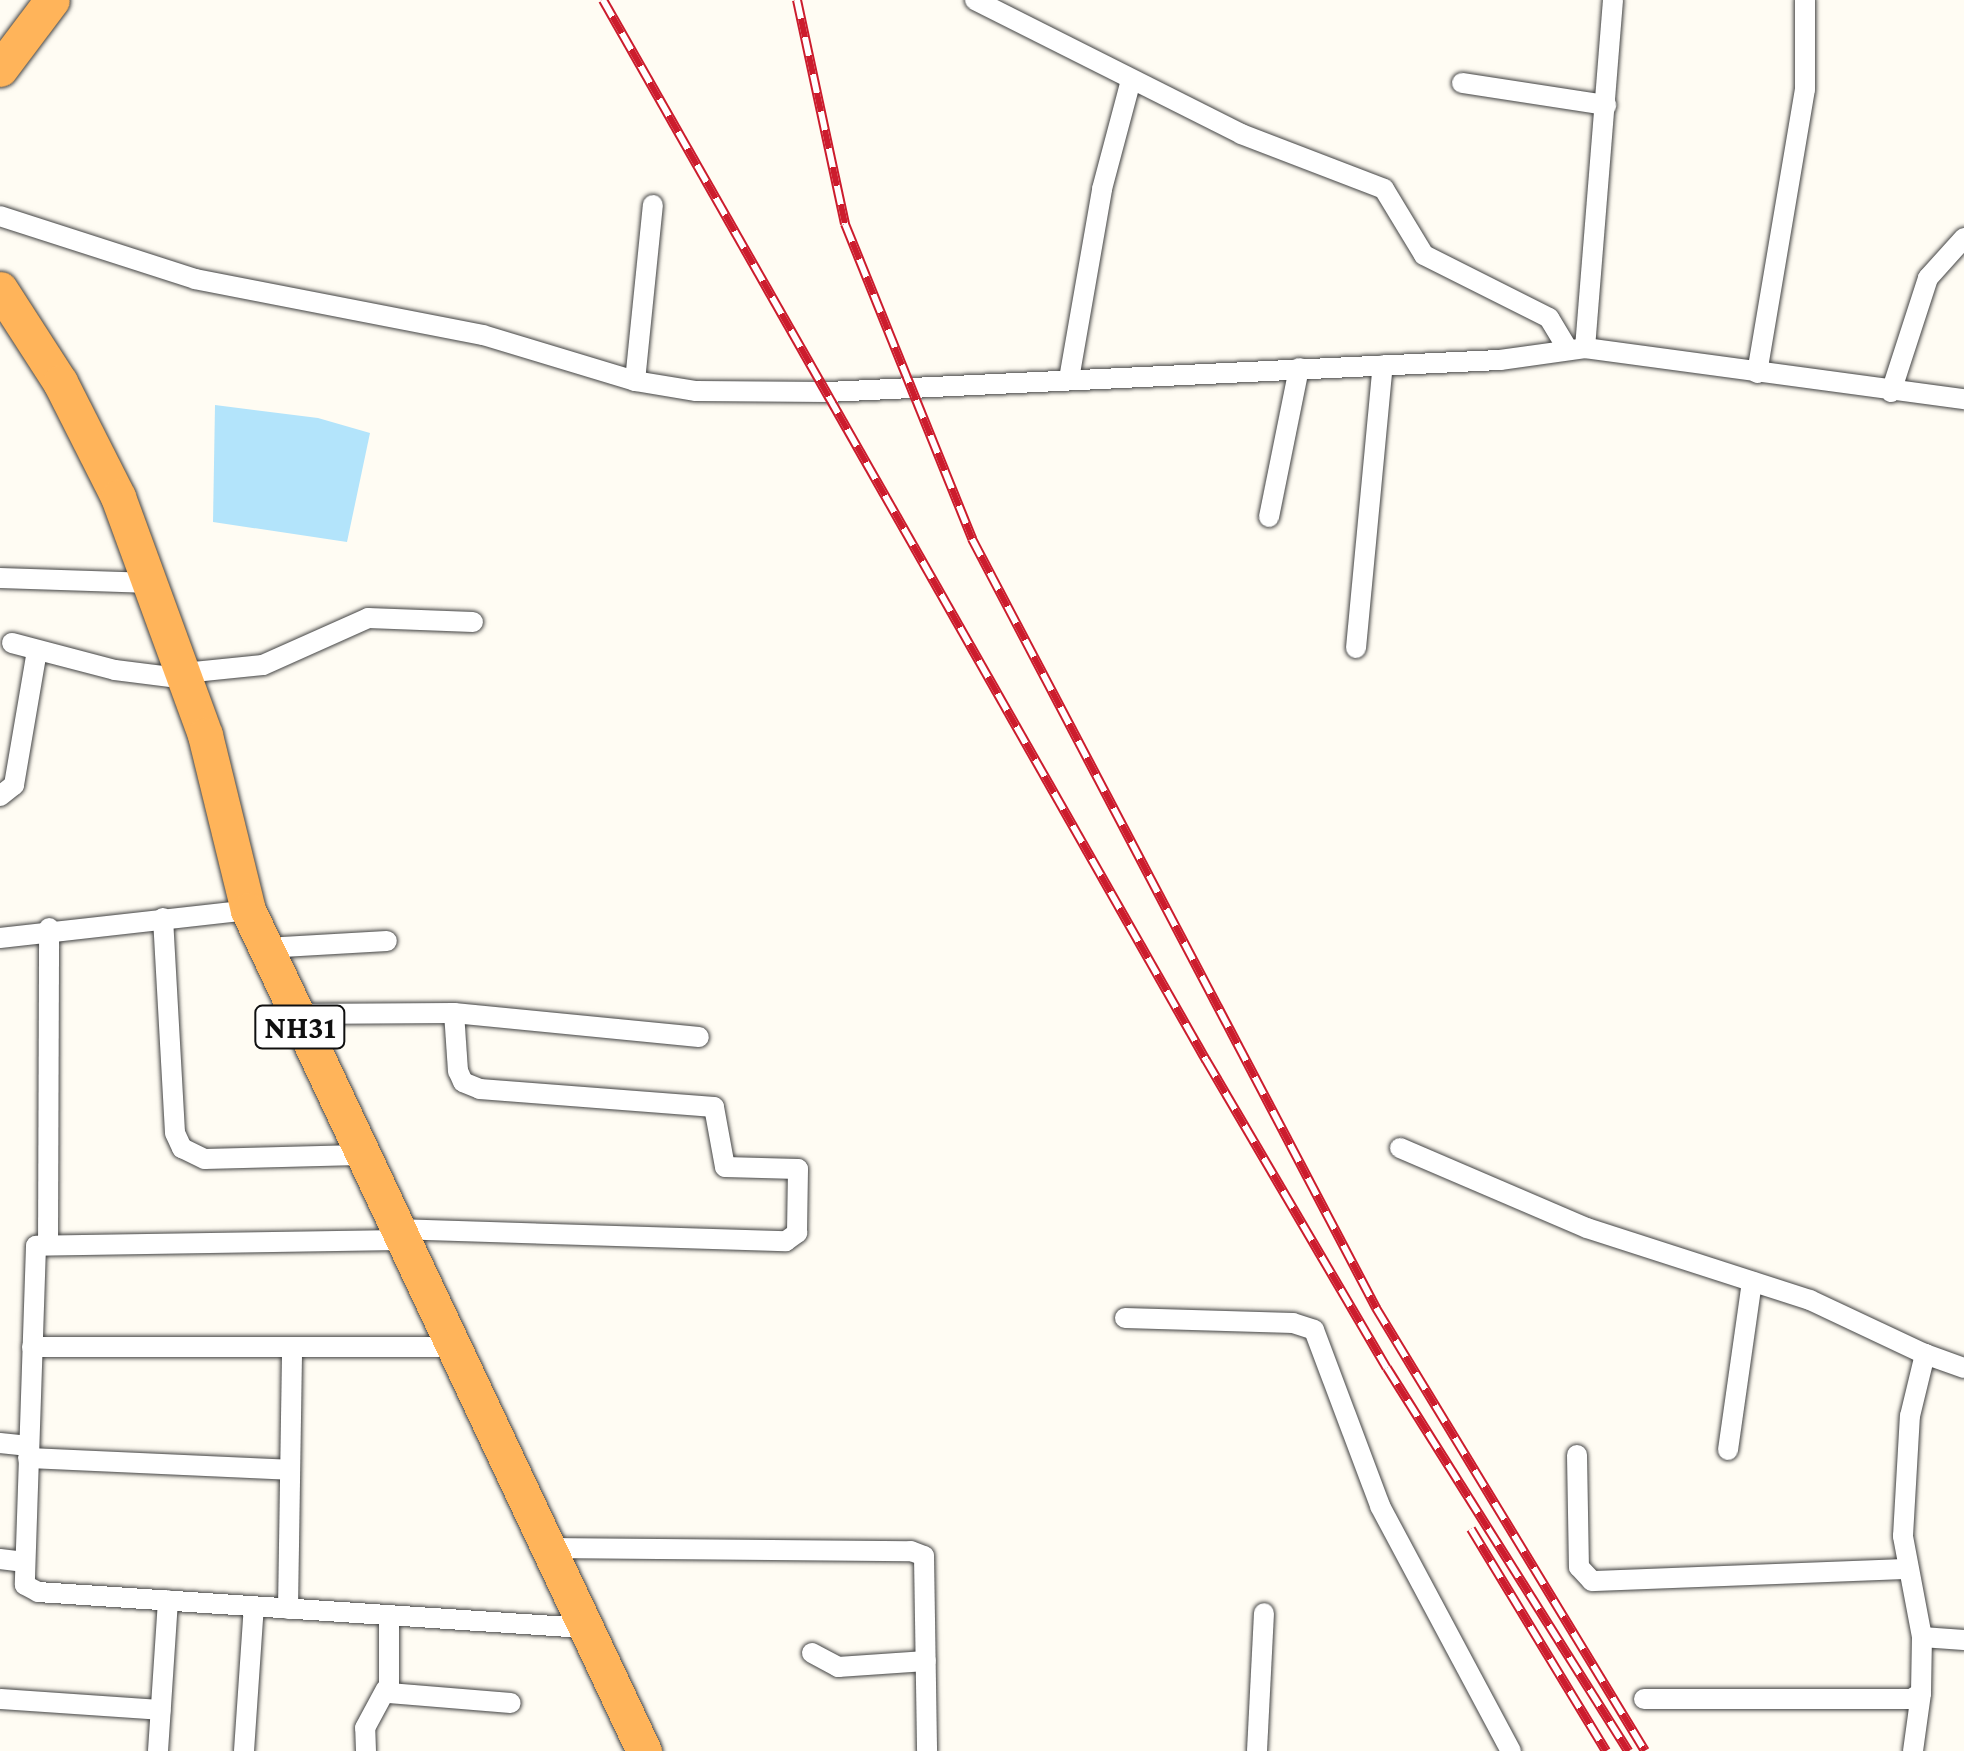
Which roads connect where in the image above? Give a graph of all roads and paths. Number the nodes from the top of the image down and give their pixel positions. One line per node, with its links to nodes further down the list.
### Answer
1 (52, 0): 5 (highway)
2 (975, 0): 6 (street)
3 (1613, 0): 8 (street)
4 (1805, 0): 16 (street)
5 (0, 70)
6 (1131, 80): 13 (street); 17 (street)
7 (1462, 84): 8 (street)
8 (1606, 105): 13 (street)
9 (653, 205): 18 (street)
10 (0, 216): 18 (street)
11 (1964, 238): 19 (street)
12 (0, 288): 23 (highway, NH31)
13 (1576, 349): 14 (street); 16 (street)
14 (1384, 365): 15 (street); 26 (street)
15 (1299, 368): 17 (street); 21 (street)
16 (1758, 373): 19 (street)
17 (1069, 379): 18 (street)
18 (635, 381)
19 (1891, 392): 20 (street)
20 (1964, 399)
21 (1269, 517)
22 (0, 578): 23 (street)
23 (152, 583): 28 (highway, NH31)
24 (474, 622): 28 (street)
25 (12, 643): 27 (street)
26 (1356, 648)
27 (37, 651): 28 (street); 29 (street)
28 (185, 676): 30 (highway, NH31)
29 (0, 796)
30 (248, 910): 31 (street); 35 (highway, NH31)
31 (163, 918): 32 (street); 40 (street)
32 (48, 928): 33 (street); 42 (street)
33 (0, 938)
34 (387, 940): 35 (street)
35 (265, 948): 37 (highway, NH31)
36 (454, 1013): 37 (street); 38 (street); 41 (street)
37 (294, 1014): 40 (highway, NH31)
38 (699, 1036)
39 (1400, 1148): 43 (street)
40 (359, 1155): 41 (highway, NH31)
41 (398, 1235): 42 (street); 47 (highway, NH31)
42 (48, 1244): 45 (street)
43 (1752, 1282): 48 (street); 51 (street)
44 (1124, 1318): 81 (street)
45 (32, 1346): 46 (street); 52 (street)
46 (292, 1347): 47 (street); 54 (street)
47 (451, 1347): 55 (highway, NH31)
48 (1925, 1354): 49 (street); 58 (street)
49 (1964, 1368)
50 (0, 1444): 52 (street)
51 (1728, 1450)
52 (29, 1452): 54 (street); 57 (street)
53 (1576, 1454): 58 (street)
54 (290, 1470): 61 (street)
55 (547, 1548): 64 (highway, NH31); 68 (street)
56 (0, 1560): 57 (street)
57 (25, 1562): 59 (street)
58 (1908, 1569): 65 (street)
59 (168, 1600): 60 (street); 74 (street)
60 (254, 1606): 61 (street); 76 (street)
61 (288, 1608): 63 (street)
62 (1264, 1613): 80 (street)
63 (390, 1615): 64 (street); 69 (street)
64 (584, 1628): 78 (highway, NH31)
65 (1922, 1637): 66 (street); 70 (street)
66 (1964, 1640)
67 (812, 1653): 68 (street)
68 (926, 1661): 79 (street)
69 (386, 1689): 73 (street); 77 (street)
70 (1921, 1694): 72 (street); 82 (street)
71 (0, 1699): 74 (street)
72 (1644, 1700)
73 (511, 1703)
74 (161, 1710): 75 (street)
75 (158, 1751)
76 (244, 1751)
77 (366, 1751)
78 (644, 1751)
79 (927, 1751)
80 (1257, 1751)
81 (1511, 1751)
82 (1913, 1751)

